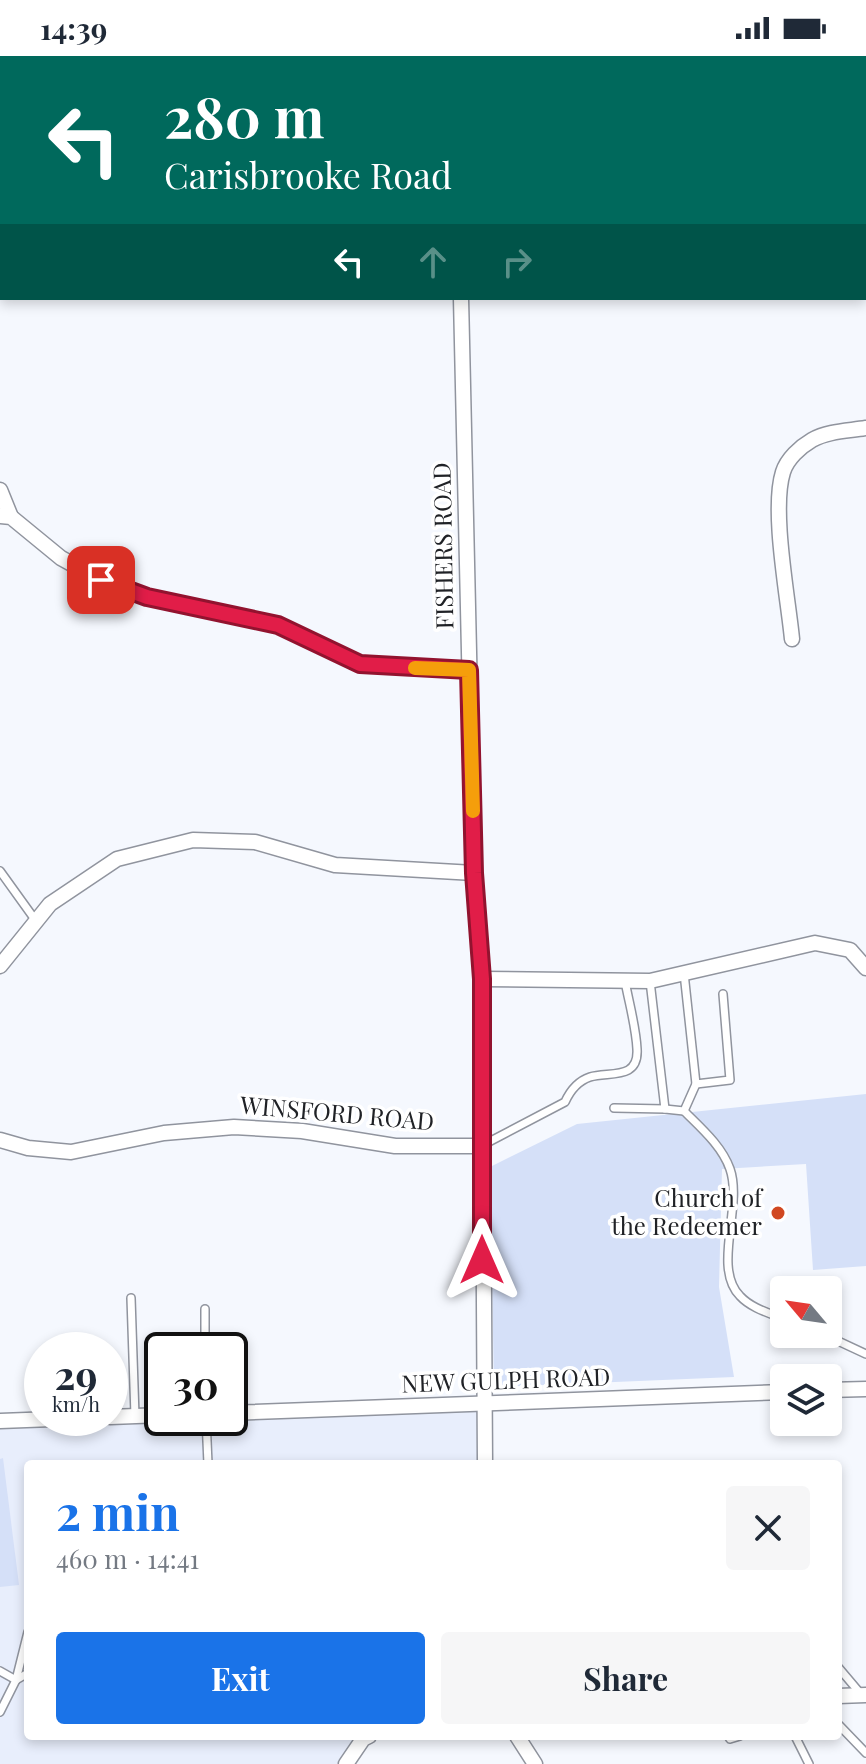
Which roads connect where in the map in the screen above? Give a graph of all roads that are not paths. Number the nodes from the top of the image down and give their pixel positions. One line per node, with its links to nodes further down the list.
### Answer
1 (461, 300): 6 (street, FISHERS ROAD)
2 (866, 428): 5 (street)
3 (0, 490): 4 (street)
4 (6, 516): 6 (street)
5 (792, 639)
6 (469, 670): 8 (street, FISHERS ROAD)
7 (0, 871): 9 (lane)
8 (474, 873): 9 (street); 13 (street, FISHERS ROAD)
9 (36, 921): 10 (street)
10 (0, 966)
11 (866, 968): 12 (street)
12 (684, 973): 15 (street); 17 (lane)
13 (482, 979): 14 (street); 22 (street, FISHERS ROAD)
14 (625, 981): 15 (street); 22 (lane)
15 (650, 981): 19 (lane)
16 (723, 994): 17 (lane)
17 (696, 1084): 20 (lane)
18 (614, 1108): 19 (lane)
19 (665, 1109): 20 (lane)
20 (684, 1111): 25 (lane)
21 (0, 1140): 22 (street, WINSFORD ROAD)
22 (481, 1146): 32 (street, FISHERS ROAD)
23 (131, 1298): 35 (lane)
24 (205, 1309): 26 (lane)
25 (770, 1313)
26 (205, 1332)
27 (842, 1343): 28 (lane)
28 (866, 1354)
29 (866, 1389): 30 (street)
30 (842, 1390)
31 (770, 1393): 32 (street, NEW GULPH ROAD)
32 (483, 1404): 33 (street, NEW GULPH ROAD); 41 (street, FISHERS ROAD)
33 (248, 1412)
34 (128, 1416): 35 (street)
35 (135, 1416): 36 (street)
36 (144, 1416)
37 (24, 1420): 38 (street)
38 (0, 1421)
39 (207, 1436): 40 (lane)
40 (208, 1460)
41 (485, 1460)
42 (24, 1648): 46 (lane)
43 (0, 1671): 46 (lane)
44 (842, 1671): 47 (lane)
45 (24, 1675): 46 (lane)
46 (16, 1680): 49 (lane)
47 (864, 1695): 48 (street)
48 (842, 1696)
49 (0, 1712)
50 (842, 1728): 54 (lane)
51 (362, 1740): 55 (street)
52 (520, 1740): 56 (street)
53 (797, 1740): 57 (lane)
54 (866, 1753)
55 (346, 1764)
56 (535, 1764)
57 (809, 1764)

